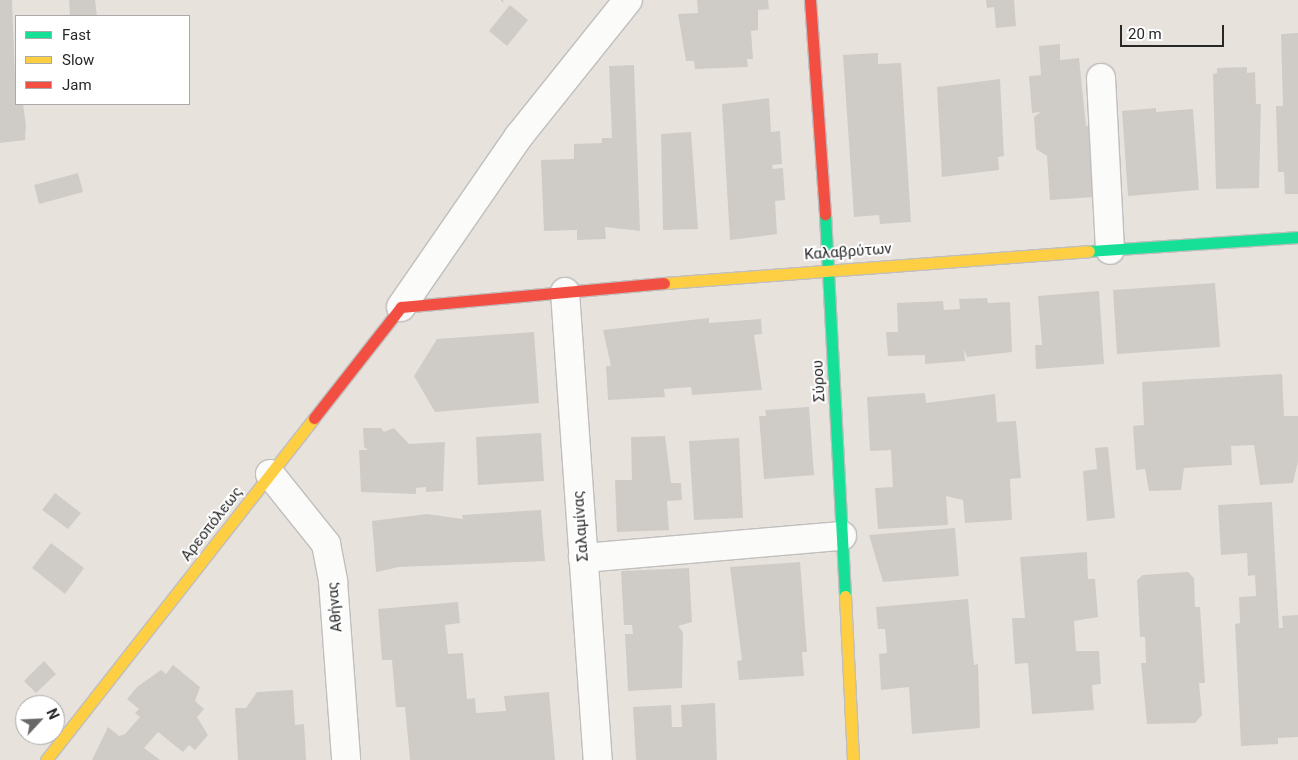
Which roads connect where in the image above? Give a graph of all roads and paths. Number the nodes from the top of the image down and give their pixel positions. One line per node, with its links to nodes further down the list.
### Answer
1 (628, 0): 8 (street)
2 (810, 0): 6 (street, Σύρου)
3 (1101, 78): 5 (street)
4 (1298, 237): 5 (street, Καλαβρύτων)
5 (1110, 250): 6 (street, Καλαβρύτων)
6 (829, 268): 7 (street, Καλαβρύτων); 10 (street, Σύρου)
7 (565, 292): 8 (street, Καλαβρύτων); 11 (street, Σαλαμίνας)
8 (400, 307): 9 (street, Αρεοπόλεως)
9 (270, 474): 12 (street, Αρεοπόλεως); 13 (street, Αθήνας)
10 (842, 536): 11 (street); 15 (street, Σύρου)
11 (583, 558): 14 (street, Σαλαμίνας)
12 (46, 760)
13 (346, 760)
14 (598, 760)
15 (853, 760)

